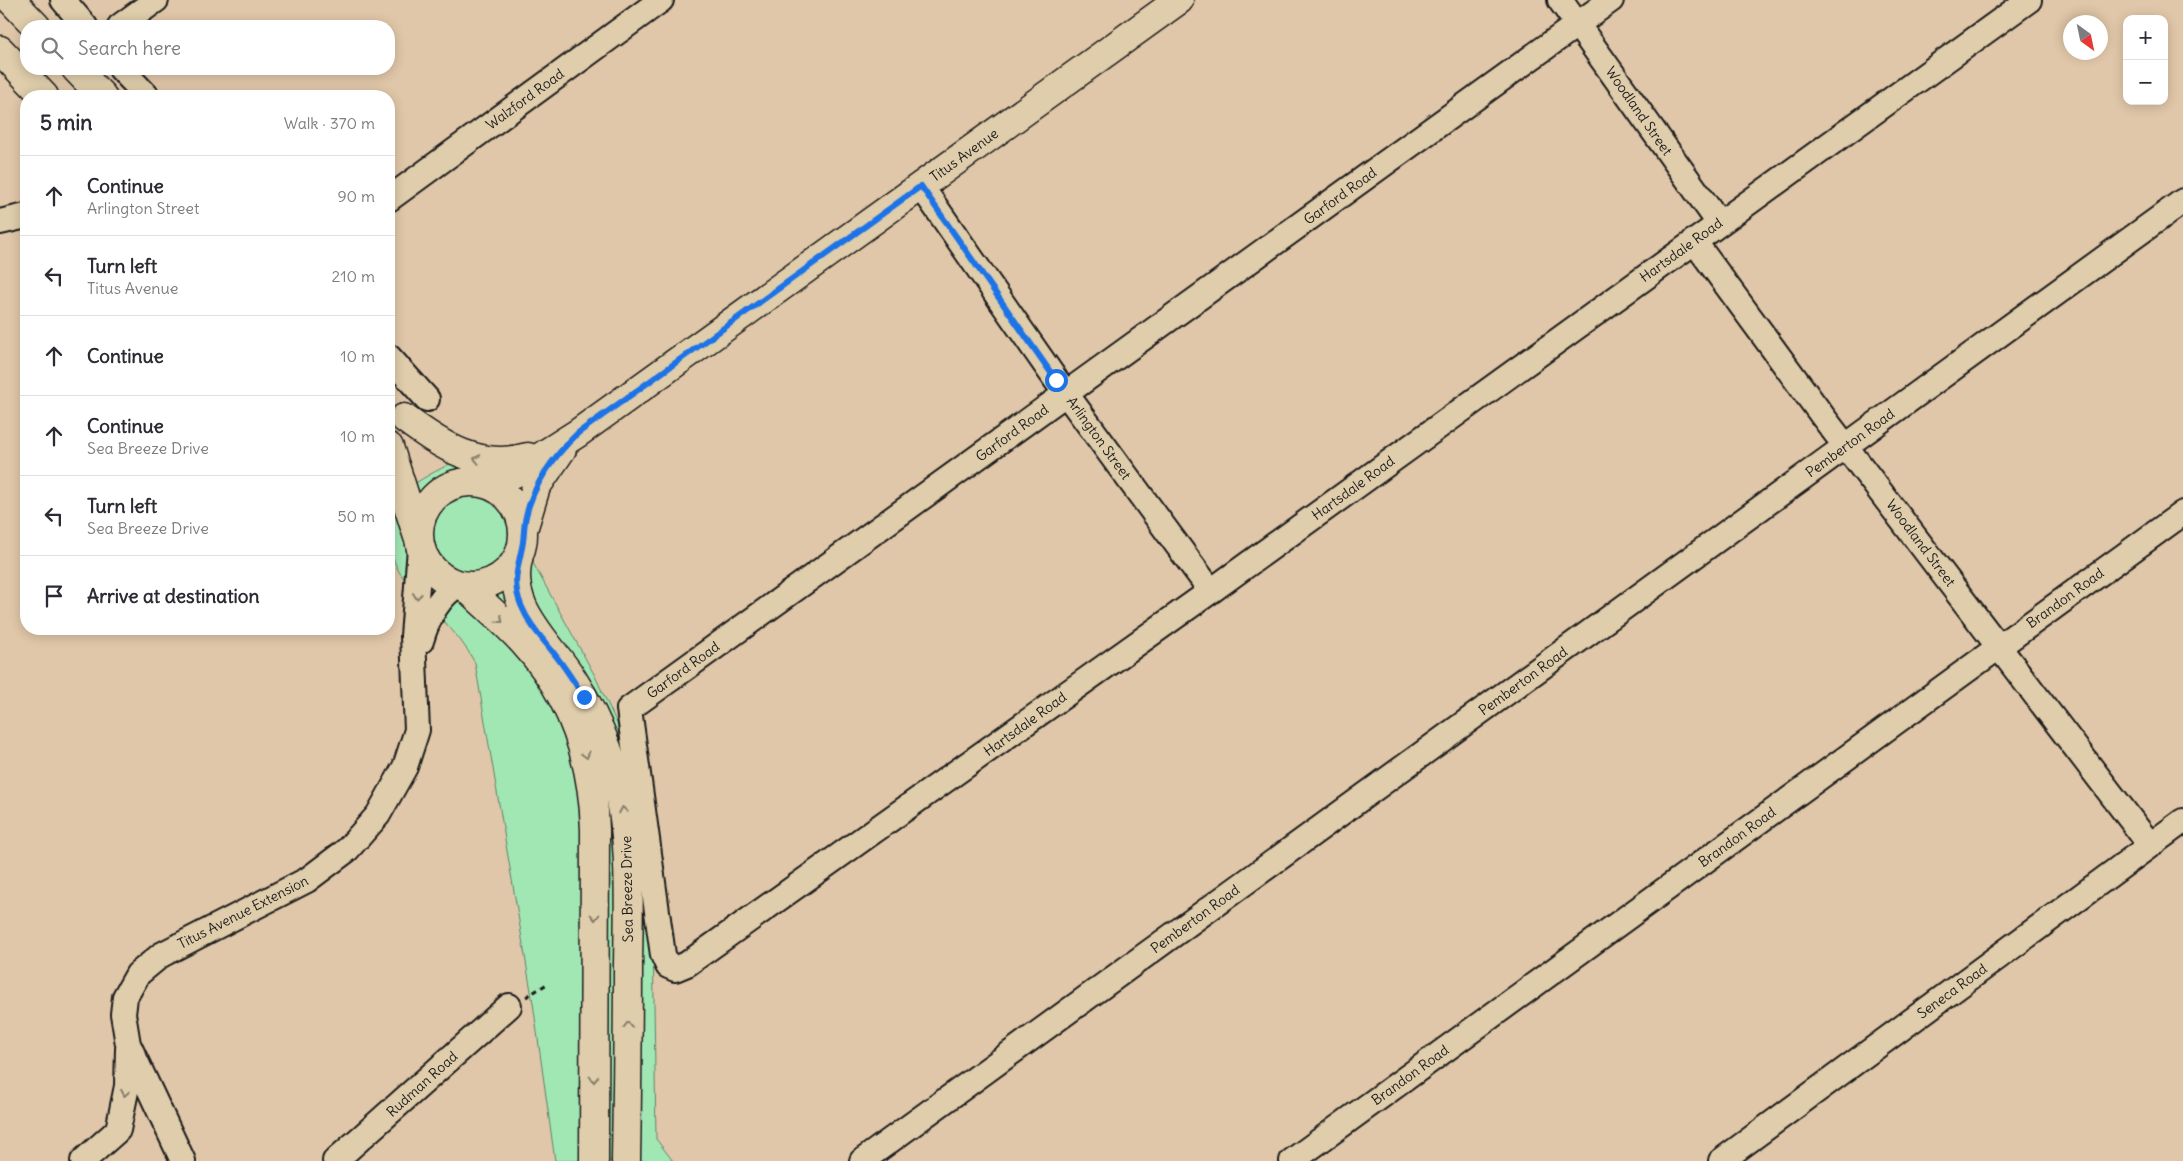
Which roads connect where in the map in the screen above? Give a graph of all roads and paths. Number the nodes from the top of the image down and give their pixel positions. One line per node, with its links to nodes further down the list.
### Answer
1 (11, 0): 9 (main road)
2 (63, 0): 10 (street)
3 (156, 0): 11 (street)
4 (661, 0): 22 (street, Walzford Road)
5 (1179, 0): 21 (main road, Titus Avenue)
6 (1560, 0): 12 (street, Woodland Street)
7 (1611, 0): 12 (street, Garford Road)
8 (2029, 0): 26 (street, Hartsdale Road)
9 (30, 20)
10 (80, 20)
11 (128, 20)
12 (1577, 24): 26 (street, Woodland Street); 29 (street, Garford Road)
13 (0, 50): 14 (main road)
14 (20, 71)
15 (24, 75): 18 (main road)
16 (82, 75): 19 (main road)
17 (127, 75): 20 (street)
18 (38, 90)
19 (96, 90)
20 (141, 90)
21 (921, 186): 29 (street, Arlington Street); 32 (main road, Titus Avenue)
22 (395, 195)
23 (2183, 202): 33 (street, Pemberton Road)
24 (20, 217): 25 (street)
25 (0, 222)
26 (1719, 223): 27 (street, Hartsdale Road)
27 (1694, 241): 33 (street, Woodland Street); 40 (street, Hartsdale Road)
28 (395, 364): 30 (street)
29 (1067, 394): 40 (street, Arlington Street); 45 (street, Garford Road)
30 (427, 399)
31 (396, 410): 32 (main road, one-way to 31); 35 (main road)
32 (568, 440): 35 (main road, Titus Avenue); 37 (main road, Titus Avenue)
33 (1847, 446): 41 (street, Woodland Street); 54 (street, Pemberton Road)
34 (395, 462): 38 (main road)
35 (478, 483): 37 (main road); 38 (main road)
36 (2183, 513): 41 (street, Brandon Road)
37 (521, 542): 39 (main road); 53 (main road, Sea Breeze Drive, one-way to 37)
38 (419, 544): 39 (main road); 42 (street, Titus Avenue Extension, one-way to 42)
39 (461, 586): 42 (street, Titus Avenue Extension); 52 (main road, one-way to 52)
40 (1211, 591): 45 (street, Hartsdale Road)
41 (1999, 646): 44 (street, Woodland Street); 55 (street, Brandon Road)
42 (415, 668): 48 (street, Titus Avenue Extension)
43 (2183, 821): 44 (street, Seneca Road)
44 (2150, 845): 56 (street, Seneca Road)
45 (674, 969)
46 (547, 984): 47 (path)
47 (510, 1006): 51 (street, Rudman Road)
48 (128, 1044): 49 (street, one-way to 49); 50 (street, Titus Avenue Extension)
49 (83, 1161)
50 (183, 1161)
51 (335, 1161)
52 (594, 1161)
53 (626, 1161)
54 (862, 1161)
55 (1292, 1161)
56 (1721, 1161)

